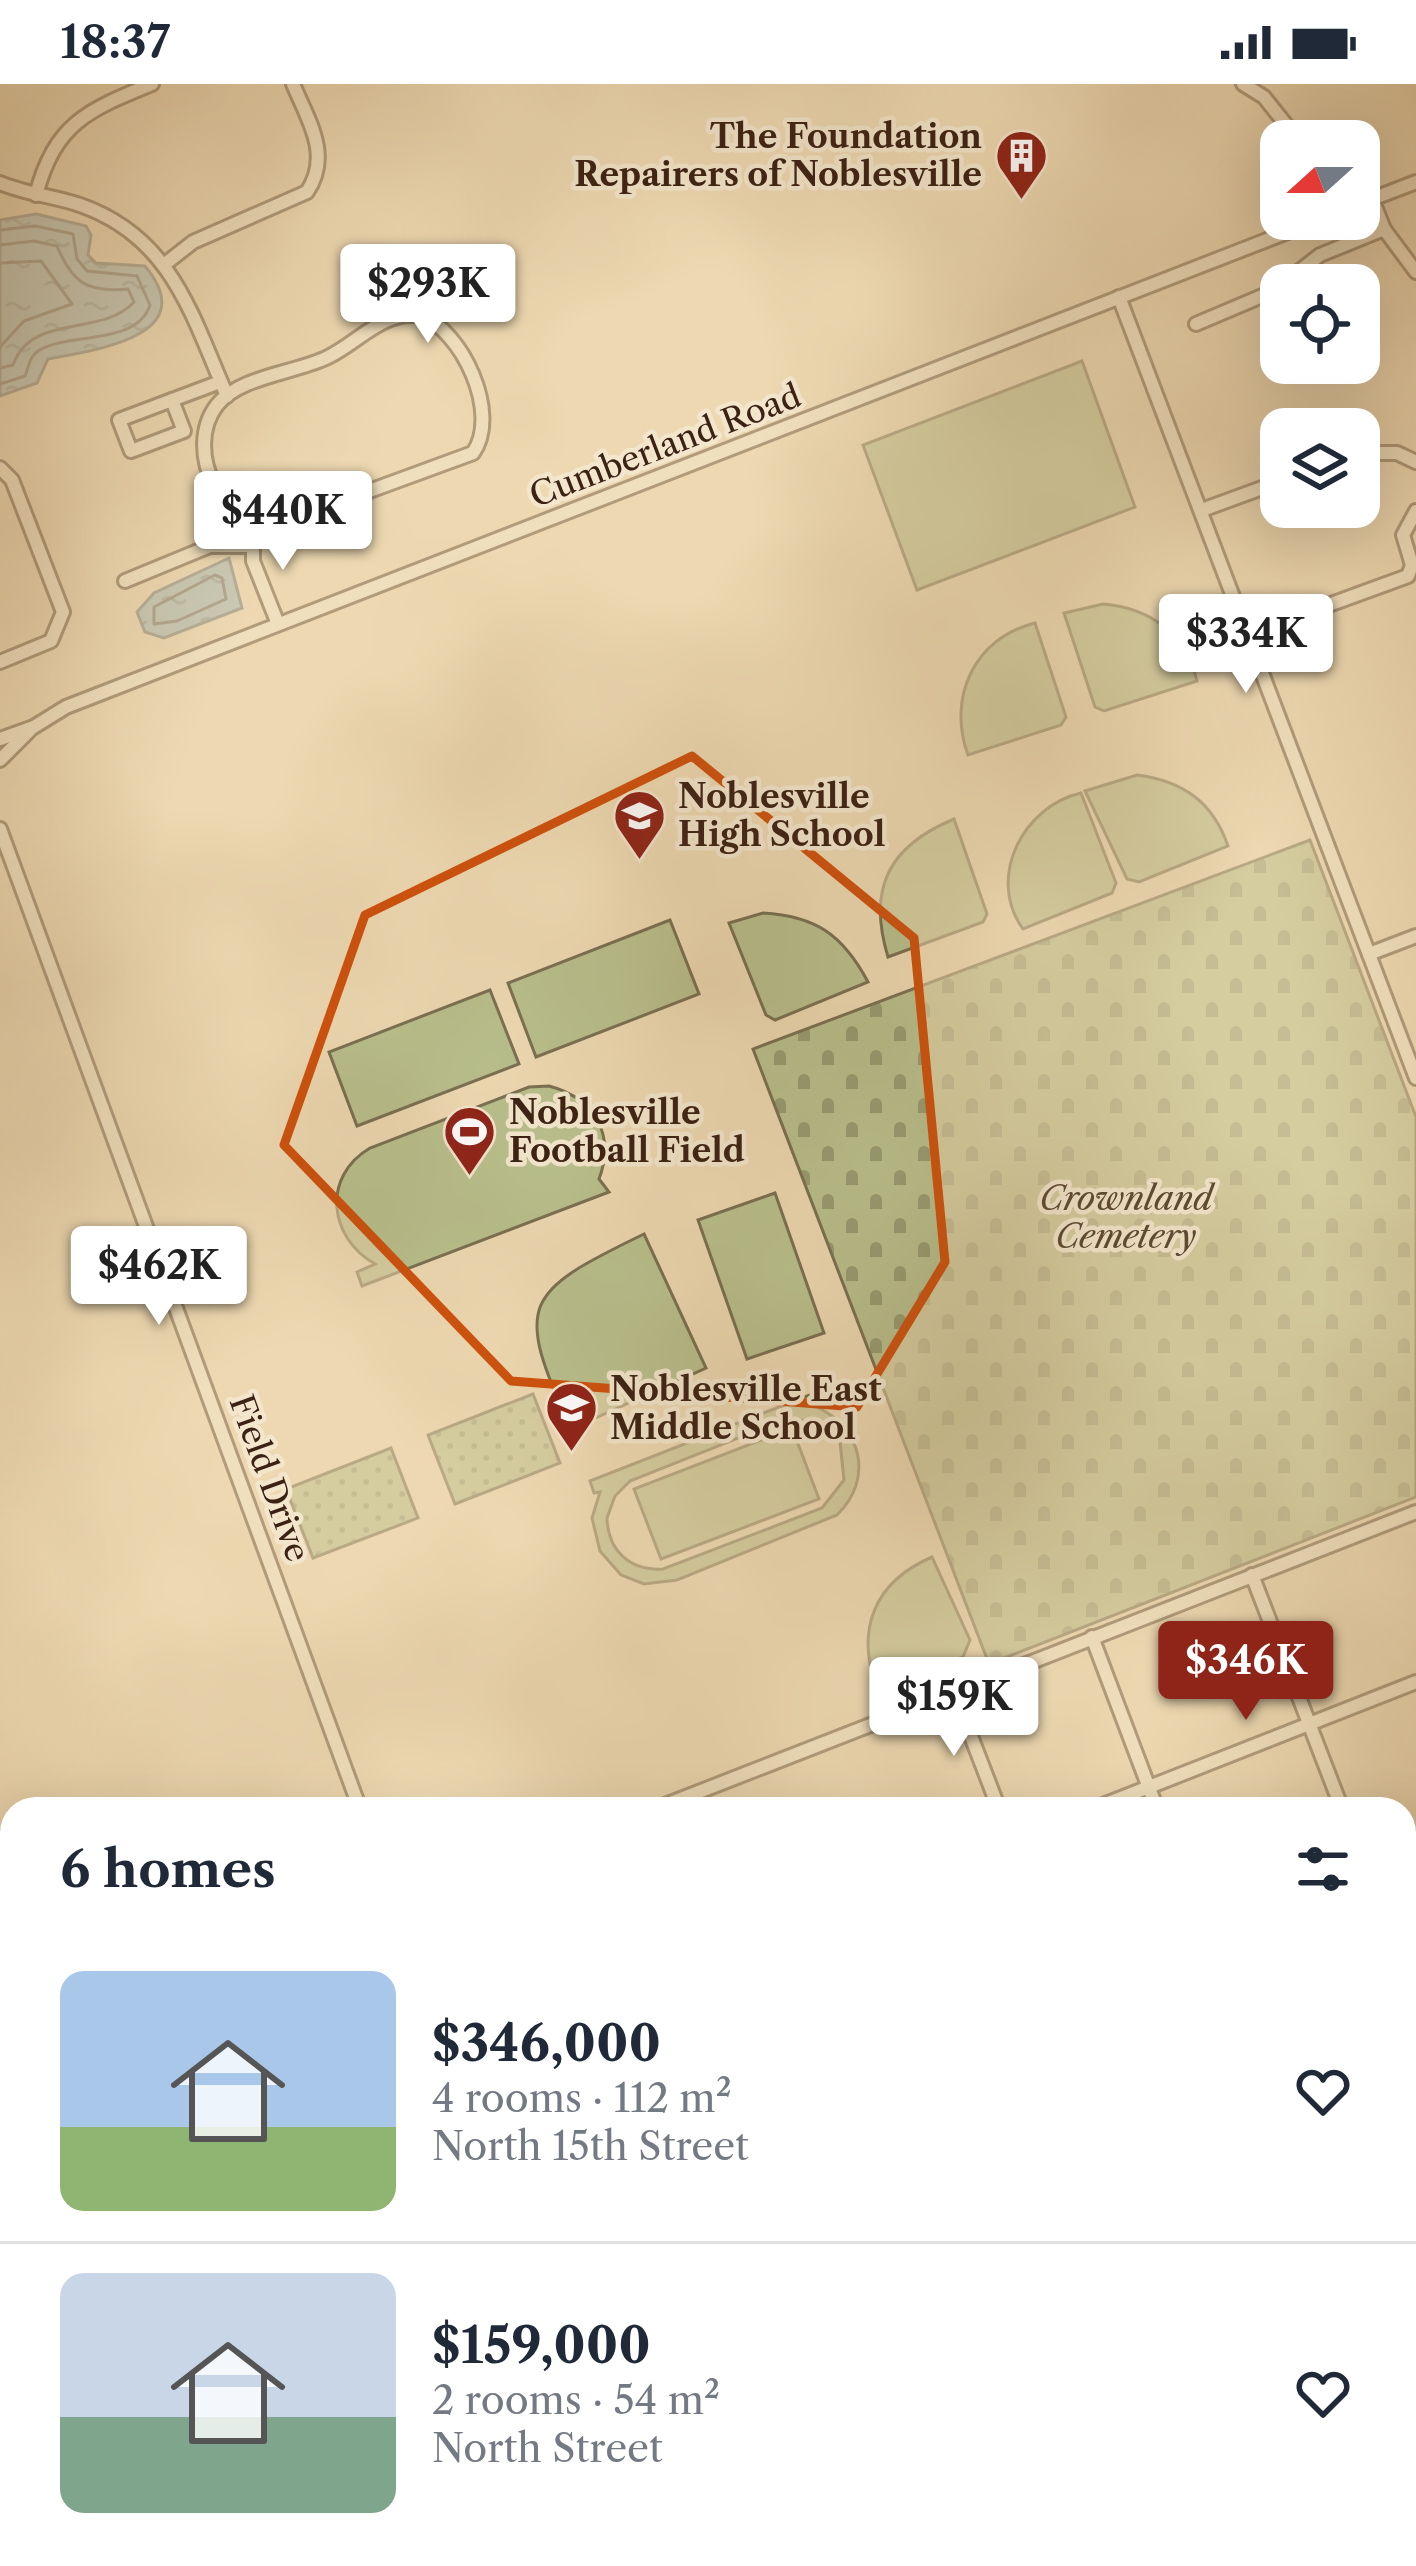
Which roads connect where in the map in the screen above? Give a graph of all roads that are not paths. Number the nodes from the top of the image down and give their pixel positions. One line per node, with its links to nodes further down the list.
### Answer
1 (152, 84): 7 (street)
2 (292, 84): 12 (street)
3 (1243, 84): 4 (street)
4 (1282, 120)
5 (1416, 182): 8 (street)
6 (0, 183): 7 (street)
7 (36, 195): 12 (street)
8 (1380, 196)
9 (1380, 223): 10 (street)
10 (1384, 229): 13 (street); 14 (street)
11 (1267, 240): 15 (street, Cumberland Road)
12 (165, 264): 18 (street)
13 (1308, 264)
14 (1416, 272)
15 (1119, 297): 25 (street); 30 (street, Cumberland Road)
16 (1260, 297): 17 (street)
17 (1196, 324)
18 (220, 382): 19 (street); 20 (street)
19 (226, 396): 27 (street); 27 (street)
20 (172, 400): 20 (street)
21 (1380, 453): 22 (street)
22 (1416, 462)
23 (0, 468): 32 (street)
24 (1260, 489): 25 (street)
25 (1202, 510): 31 (street)
26 (1416, 511): 31 (street)
27 (253, 524): 28 (street)
28 (249, 546): 29 (street); 30 (street)
29 (125, 581)
30 (278, 624): 33 (street, Cumberland Road)
31 (1249, 634): 38 (street)
32 (0, 662)
33 (32, 728): 34 (street, Cumberland Road); 35 (street, Cumberland Road)
34 (0, 739)
35 (0, 760)
36 (0, 829): 49 (street, Field Drive)
37 (1416, 936): 38 (street)
38 (1369, 954): 40 (street)
39 (1416, 1033): 40 (street)
40 (1401, 1039): 41 (street)
41 (1416, 1078)
42 (1414, 1518): 43 (street)
43 (1252, 1575): 44 (street); 47 (street)
44 (1092, 1637): 46 (street); 48 (street)
45 (1416, 1682): 47 (street)
46 (954, 1692): 50 (street); 51 (street)
47 (1310, 1724): 48 (street); 54 (street)
48 (1149, 1787): 52 (street); 53 (street)
49 (356, 1797)
50 (687, 1797)
51 (994, 1797)
52 (1124, 1797)
53 (1153, 1797)
54 (1337, 1797)

